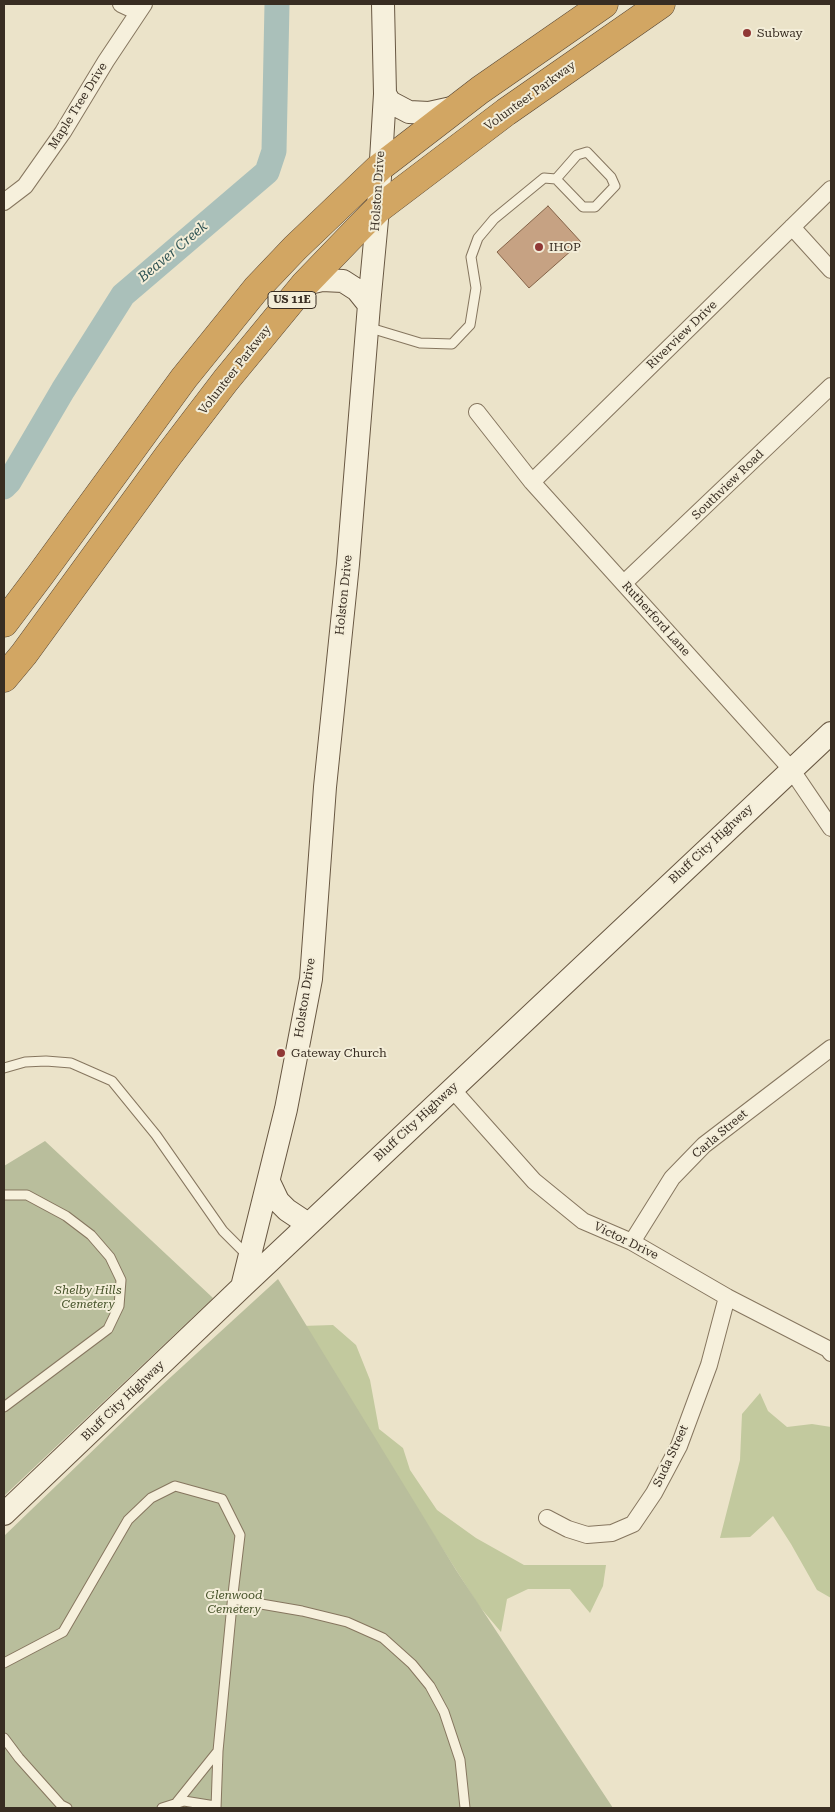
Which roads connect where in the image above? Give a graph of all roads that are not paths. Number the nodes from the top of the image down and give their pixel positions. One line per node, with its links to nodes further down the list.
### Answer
1 (121, 4): 5 (street)
2 (383, 4): 6 (street, Holston Drive)
3 (604, 4): 7 (highway, US 11E)
4 (661, 4): 12 (highway, Volunteer Parkway / US 11E)
5 (141, 8): 11 (street, Maple Tree Drive)
6 (385, 94): 7 (street); 8 (street, Holston Drive)
7 (457, 107): 8 (highway, US 11E)
8 (380, 167): 12 (street, Holston Drive); 22 (highway, US 11E)
9 (556, 179): 9 (lane); 17 (lane)
10 (831, 189): 13 (street, Riverview Drive)
11 (4, 202)
12 (378, 209): 15 (highway, Volunteer Parkway / US 11E); 16 (street, Holston Drive)
13 (792, 227): 14 (street); 20 (street, Riverview Drive)
14 (831, 270)
15 (305, 284): 16 (street); 23 (highway, Volunteer Parkway / US 11E)
16 (369, 305): 17 (street, Holston Drive)
17 (367, 327): 30 (street, Holston Drive)
18 (831, 386): 21 (street, Southview Road)
19 (477, 412): 20 (street, Rutherford Lane)
20 (532, 482): 21 (street, Rutherford Lane)
21 (624, 583): 25 (street, Rutherford Lane)
22 (4, 623)
23 (4, 678)
24 (831, 732): 25 (street, Bluff City Highway)
25 (791, 769): 26 (street, Rutherford Lane); 29 (street, Bluff City Highway)
26 (831, 828)
27 (831, 1048): 33 (street, Carla Street)
28 (4, 1068): 34 (lane)
29 (452, 1089): 32 (street, Bluff City Highway); 33 (street, Victor Drive)
30 (268, 1182): 32 (street); 34 (street, Holston Drive)
31 (4, 1194): 38 (lane)
32 (308, 1224): 35 (street, Bluff City Highway)
33 (632, 1242): 36 (street, Victor Drive)
34 (249, 1256): 35 (street, Holston Drive)
35 (242, 1287): 39 (street, Bluff City Highway)
36 (727, 1297): 37 (street, Victor Drive); 40 (street, Suda Street)
37 (830, 1349)
38 (4, 1407)
39 (4, 1514)
40 (547, 1518)
41 (232, 1599): 42 (lane); 44 (lane); 49 (lane)
42 (4, 1663)
43 (4, 1738): 47 (lane)
44 (218, 1751): 45 (lane); 46 (lane)
45 (177, 1802): 46 (lane); 48 (lane)
46 (215, 1807)
47 (67, 1808)
48 (162, 1808)
49 (465, 1808)

